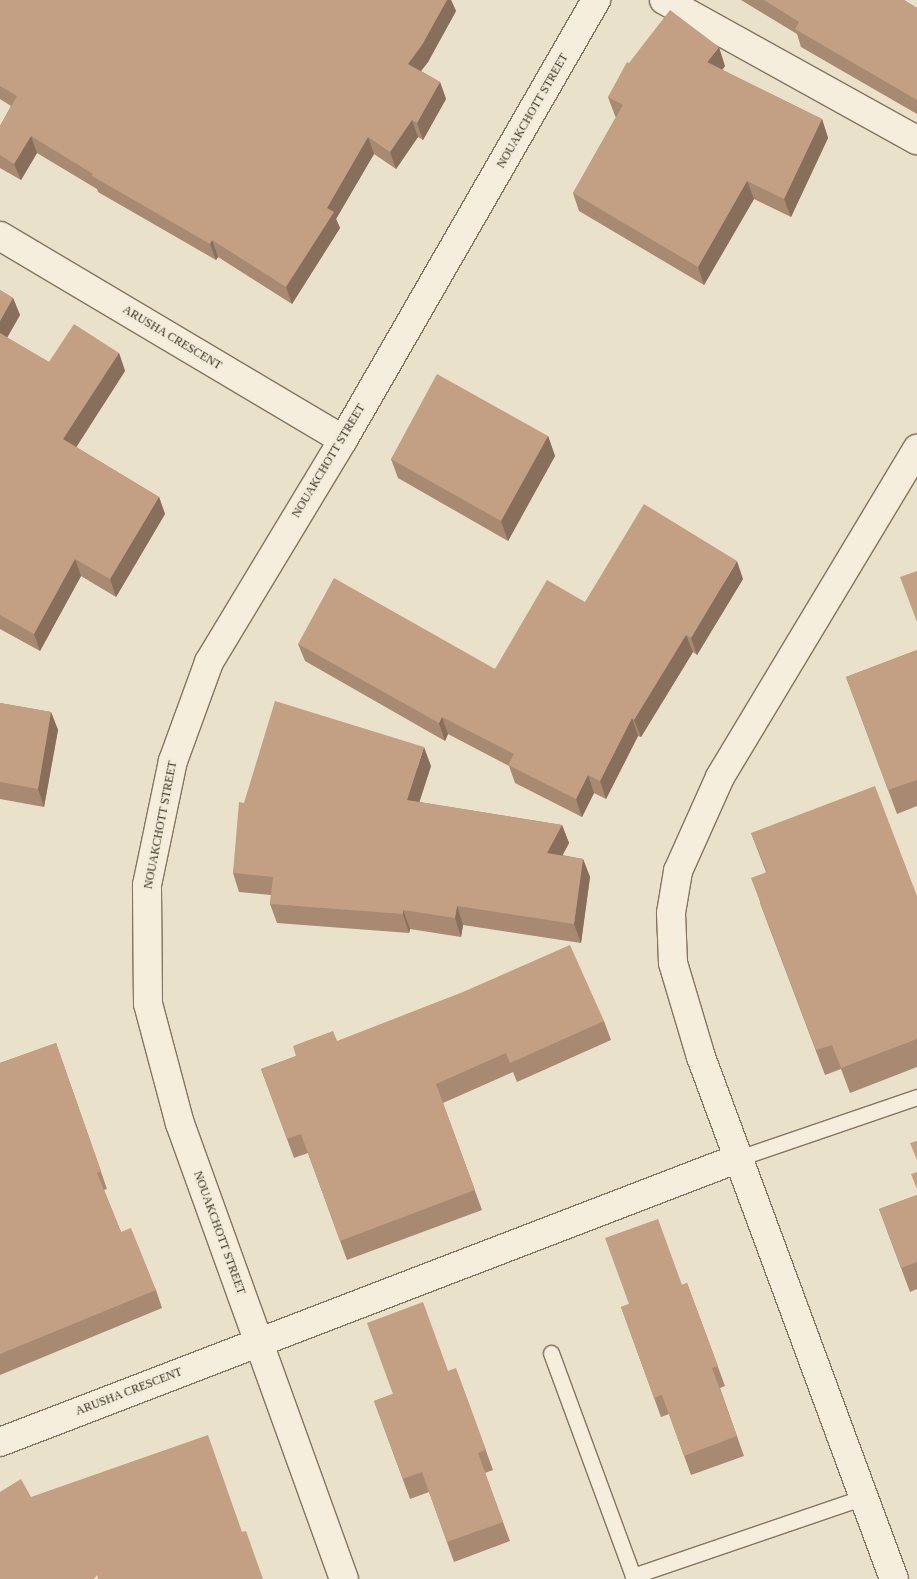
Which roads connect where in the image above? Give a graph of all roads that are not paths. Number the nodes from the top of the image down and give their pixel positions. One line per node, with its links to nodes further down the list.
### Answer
1 (596, 0): 5 (street, NOUAKCHOTT STREET)
2 (664, 0): 3 (street)
3 (917, 140)
4 (0, 236): 5 (street, ARUSHA CRESCENT)
5 (343, 440): 9 (street, NOUAKCHOTT STREET)
6 (917, 449): 8 (street)
7 (917, 1097): 8 (lane)
8 (738, 1158): 9 (street, ARUSHA CRESCENT); 12 (street)
9 (258, 1341): 11 (street, ARUSHA CRESCENT); 14 (street, NOUAKCHOTT STREET)
10 (551, 1353): 13 (lane)
11 (0, 1442)
12 (864, 1497): 13 (lane); 15 (street)
13 (634, 1577)
14 (344, 1579)
15 (894, 1579)

